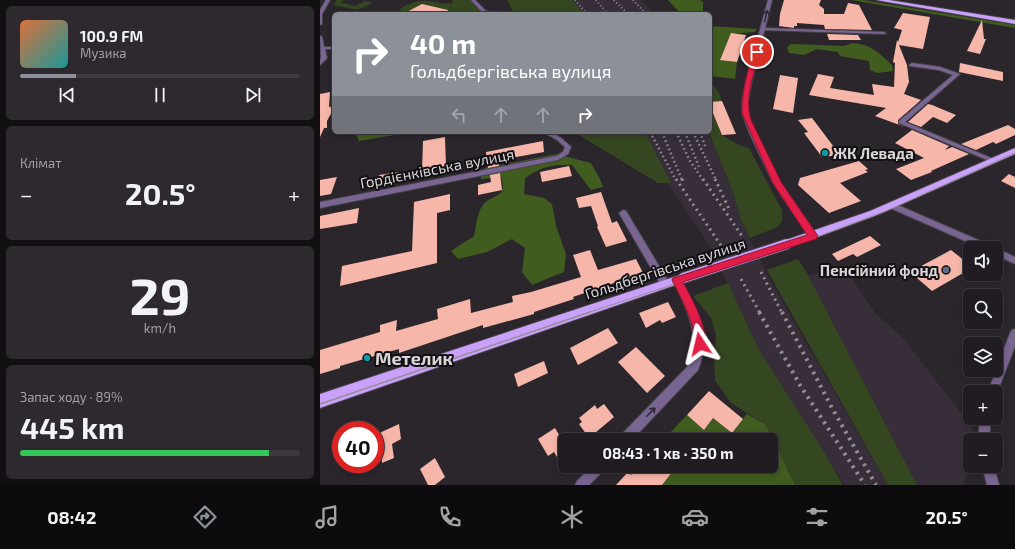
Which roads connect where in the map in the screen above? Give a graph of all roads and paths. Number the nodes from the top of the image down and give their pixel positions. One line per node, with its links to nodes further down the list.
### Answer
1 (328, 0): 9 (street)
2 (473, 0): 6 (street)
3 (770, 0): 10 (street, one-way to 3)
4 (879, 0): 8 (main road)
5 (909, 0): 7 (main road)
6 (485, 12)
7 (1015, 17)
8 (1015, 22)
9 (320, 24)
10 (763, 29): 11 (street); 23 (street)
11 (884, 33)
12 (320, 37): 13 (street)
13 (322, 48): 14 (street); 15 (street)
14 (332, 48)
15 (320, 63)
16 (912, 65): 19 (street)
17 (549, 134): 20 (street, Гордієнківська вулиця)
18 (1015, 152): 19 (main road, Гольдбергівська вулиця)
19 (994, 161): 21 (main road, Гольдбергівська вулиця)
20 (320, 205)
21 (893, 206): 23 (main road, Гольдбергівська вулиця); 24 (street)
22 (623, 212): 28 (street)
23 (813, 236): 27 (main road, Гольдбергівська вулиця, bridge)
24 (973, 241)
25 (1003, 255): 26 (street)
26 (1015, 261)
27 (680, 279): 28 (main road, Гольдбергівська вулиця); 32 (street, one-way to 27)
28 (665, 284): 31 (main road, Гольдбергівська вулиця)
29 (1015, 332): 30 (street)
30 (996, 385)
31 (320, 401)
32 (631, 433)
33 (593, 473): 35 (street)
34 (990, 473): 36 (street)
35 (581, 485)
36 (993, 485)

